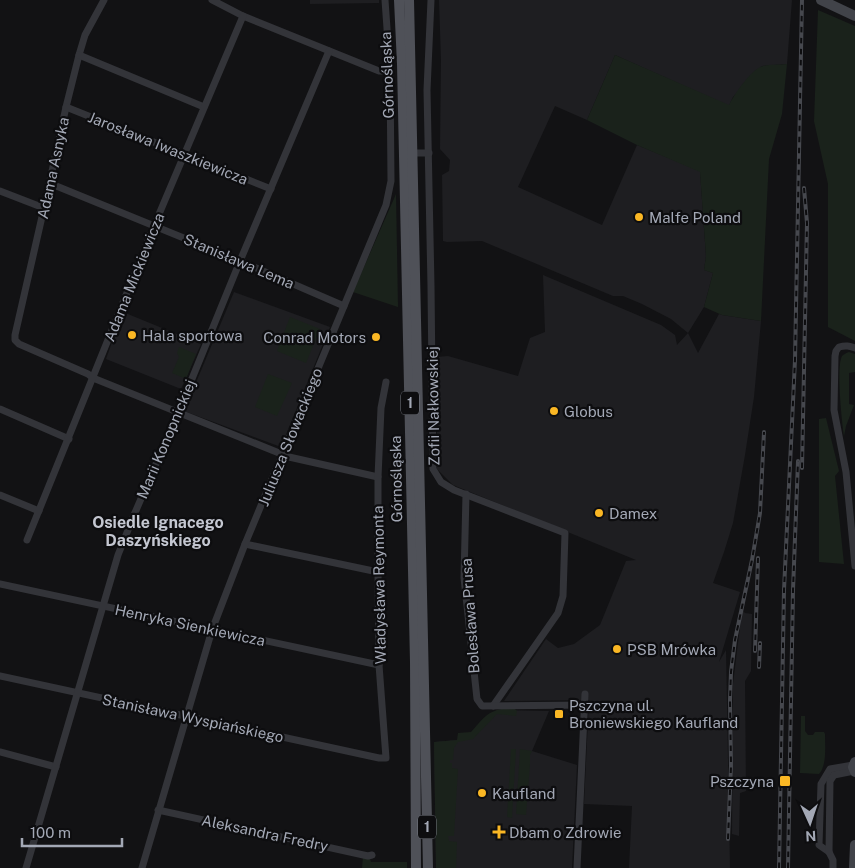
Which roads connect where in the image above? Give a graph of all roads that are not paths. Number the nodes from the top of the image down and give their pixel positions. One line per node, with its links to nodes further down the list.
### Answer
1 (104, 0): 11 (street, Adama Asnyka)
2 (385, 0): 12 (street, Juliusza Słowackiego)
3 (399, 0): 59 (main road, Górnośląska / 1)
4 (409, 0): 16 (main road, Górnośląska / 1)
5 (431, 0): 15 (street, Zofii Nałkowskiej)
6 (820, 0): 9 (main road)
7 (217, 1): 8 (street)
8 (243, 16): 10 (street); 14 (street, Adama Mickiewicza)
9 (855, 16)
10 (328, 51): 12 (street); 19 (street, Marii Konopnickiej)
11 (79, 55): 13 (street, Adama Asnyka); 14 (street)
12 (390, 71): 24 (street, Juliusza Słowackiego)
13 (66, 107): 17 (street, Jarosława Iwaszkiewicza); 18 (street, Adama Asnyka)
14 (204, 107): 17 (street, Adama Mickiewicza)
15 (428, 152): 16 (street); 33 (street, Zofii Nałkowskiej)
16 (413, 153): 60 (main road, Górnośląska / 1)
17 (184, 154): 19 (street, Jarosława Iwaszkiewicza); 22 (street, Adama Mickiewicza)
18 (49, 184): 21 (street, Adama Asnyka); 22 (street, Stanisława Lema)
19 (271, 189): 23 (street, Marii Konopnickiej)
20 (0, 191): 21 (street)
21 (44, 208): 26 (street, Adama Asnyka)
22 (154, 226): 23 (street, Stanisława Lema); 26 (street, Adama Mickiewicza)
23 (240, 261): 24 (street, Stanisława Lema); 29 (street, Marii Konopnickiej)
24 (344, 306): 31 (street, Juliusza Słowackiego)
25 (855, 348): 38 (street)
26 (93, 378): 29 (street); 30 (street, Adama Mickiewicza)
27 (386, 382): 32 (street, Władysława Reymonta)
28 (0, 409): 30 (street)
29 (178, 413): 31 (street); 41 (street, Marii Konopnickiej)
30 (69, 438): 35 (street, Adama Mickiewicza)
31 (283, 455): 32 (street); 37 (street, Juliusza Słowackiego)
32 (378, 476): 39 (street, Władysława Reymonta)
33 (466, 494): 48 (street, Bolesława Prusa); 48 (street, Zofii Nałkowskiej)
34 (0, 495): 35 (street)
35 (39, 511): 36 (street, Adama Mickiewicza)
36 (27, 540)
37 (245, 544): 39 (street); 42 (street, Juliusza Słowackiego)
38 (855, 566)
39 (378, 572): 43 (street, Władysława Reymonta)
40 (0, 584): 41 (street, Henryka Sienkiewicza)
41 (103, 607): 42 (street, Henryka Sienkiewicza); 45 (street, Marii Konopnickiej)
42 (212, 630): 43 (street, Henryka Sienkiewicza); 49 (street, Juliusza Słowackiego)
43 (379, 665): 51 (street, Władysława Reymonta)
44 (0, 676): 45 (street, Stanisława Wyspiańskiego)
45 (78, 693): 49 (street, Stanisława Wyspiańskiego); 52 (street, Marii Konopnickiej)
46 (585, 694): 47 (street)
47 (584, 704): 48 (street); 61 (street)
48 (493, 706)
49 (186, 716): 51 (street, Stanisława Wyspiańskiego); 54 (street, Juliusza Słowackiego)
50 (0, 752): 52 (street)
51 (386, 758)
52 (56, 767): 57 (street, Marii Konopnickiej)
53 (854, 768): 62 (street)
54 (158, 810): 56 (street, Aleksandra Fredry); 58 (street, Juliusza Słowackiego)
55 (855, 845): 63 (main road)
56 (372, 855)
57 (26, 868)
58 (142, 868)
59 (416, 868)
60 (428, 868)
61 (576, 868)
62 (833, 868)
63 (854, 868)

